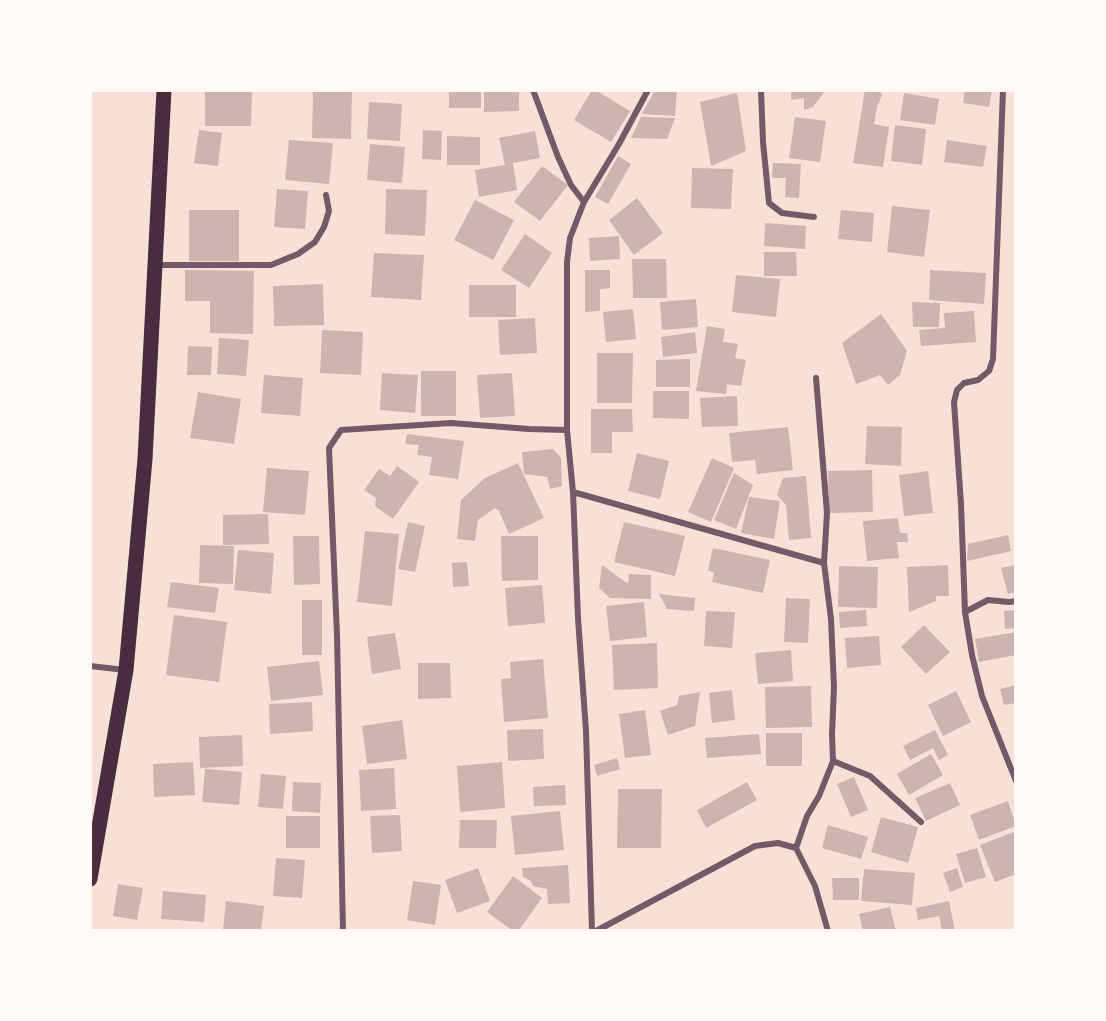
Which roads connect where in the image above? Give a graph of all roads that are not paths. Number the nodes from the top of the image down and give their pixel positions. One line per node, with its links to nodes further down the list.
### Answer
1 (164, 90): 9 (main road)
2 (533, 90): 7 (street)
3 (648, 90): 7 (street)
4 (761, 90): 8 (street)
5 (1003, 90): 15 (street)
6 (326, 195): 9 (street)
7 (584, 202): 11 (street)
8 (814, 217)
9 (154, 265): 17 (main road)
10 (816, 378): 13 (street)
11 (567, 430): 12 (street); 23 (street)
12 (573, 492): 13 (street); 24 (street)
13 (824, 563): 18 (street)
14 (1016, 601): 15 (street)
15 (965, 612): 19 (street)
16 (90, 666): 17 (street)
17 (126, 670): 22 (main road)
18 (833, 761): 20 (street); 21 (street)
19 (1016, 781)
20 (921, 822)
21 (796, 848): 25 (street); 26 (street)
22 (90, 879)
23 (343, 931)
24 (592, 931)
25 (596, 931)
26 (828, 931)

